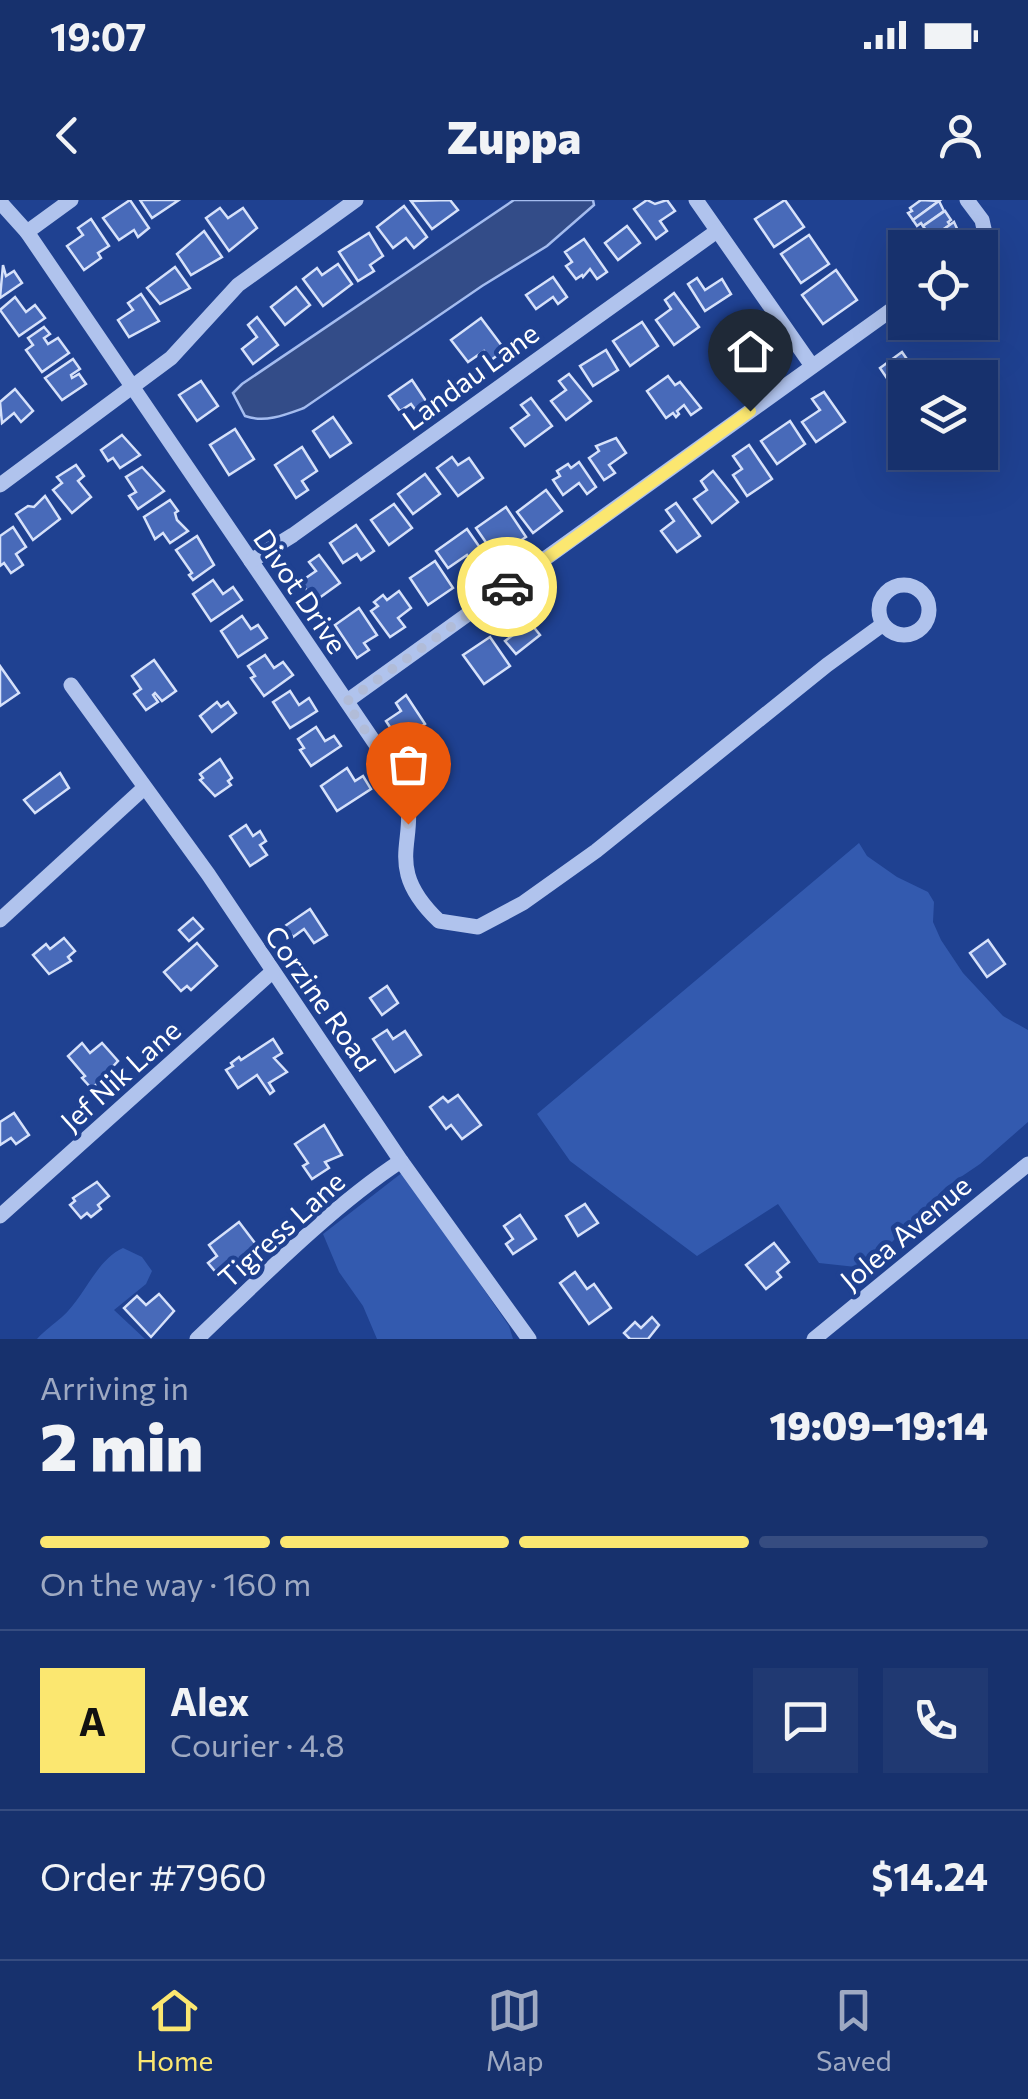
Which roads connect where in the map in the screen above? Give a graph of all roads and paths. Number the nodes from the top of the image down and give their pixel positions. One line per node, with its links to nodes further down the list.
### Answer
1 (70, 200): 8 (street)
2 (356, 200): 11 (street)
3 (696, 200): 6 (street)
4 (967, 200): 7 (street)
5 (0, 202): 8 (street, Divot Drive)
6 (717, 230): 10 (street); 13 (street, Landau Lane)
7 (984, 230)
8 (27, 232): 11 (street, Divot Drive)
9 (888, 312): 10 (street)
10 (812, 366): 16 (street)
11 (131, 386): 12 (street); 13 (street, Divot Drive)
12 (0, 485)
13 (251, 561): 16 (street, Divot Drive)
14 (882, 626): 16 (street, Divot Drive)
15 (71, 685): 17 (street, Corzine Road)
16 (346, 702)
17 (144, 788): 18 (street); 19 (street, Corzine Road)
18 (0, 920)
19 (272, 972): 20 (street, Corzine Road); 22 (street, Jef Nik Lane)
20 (401, 1161): 23 (street, Tigress Lane); 24 (street, Corzine Road)
21 (1028, 1164): 25 (street, Jolea Avenue)
22 (0, 1216)
23 (197, 1339)
24 (529, 1339)
25 (814, 1339)

